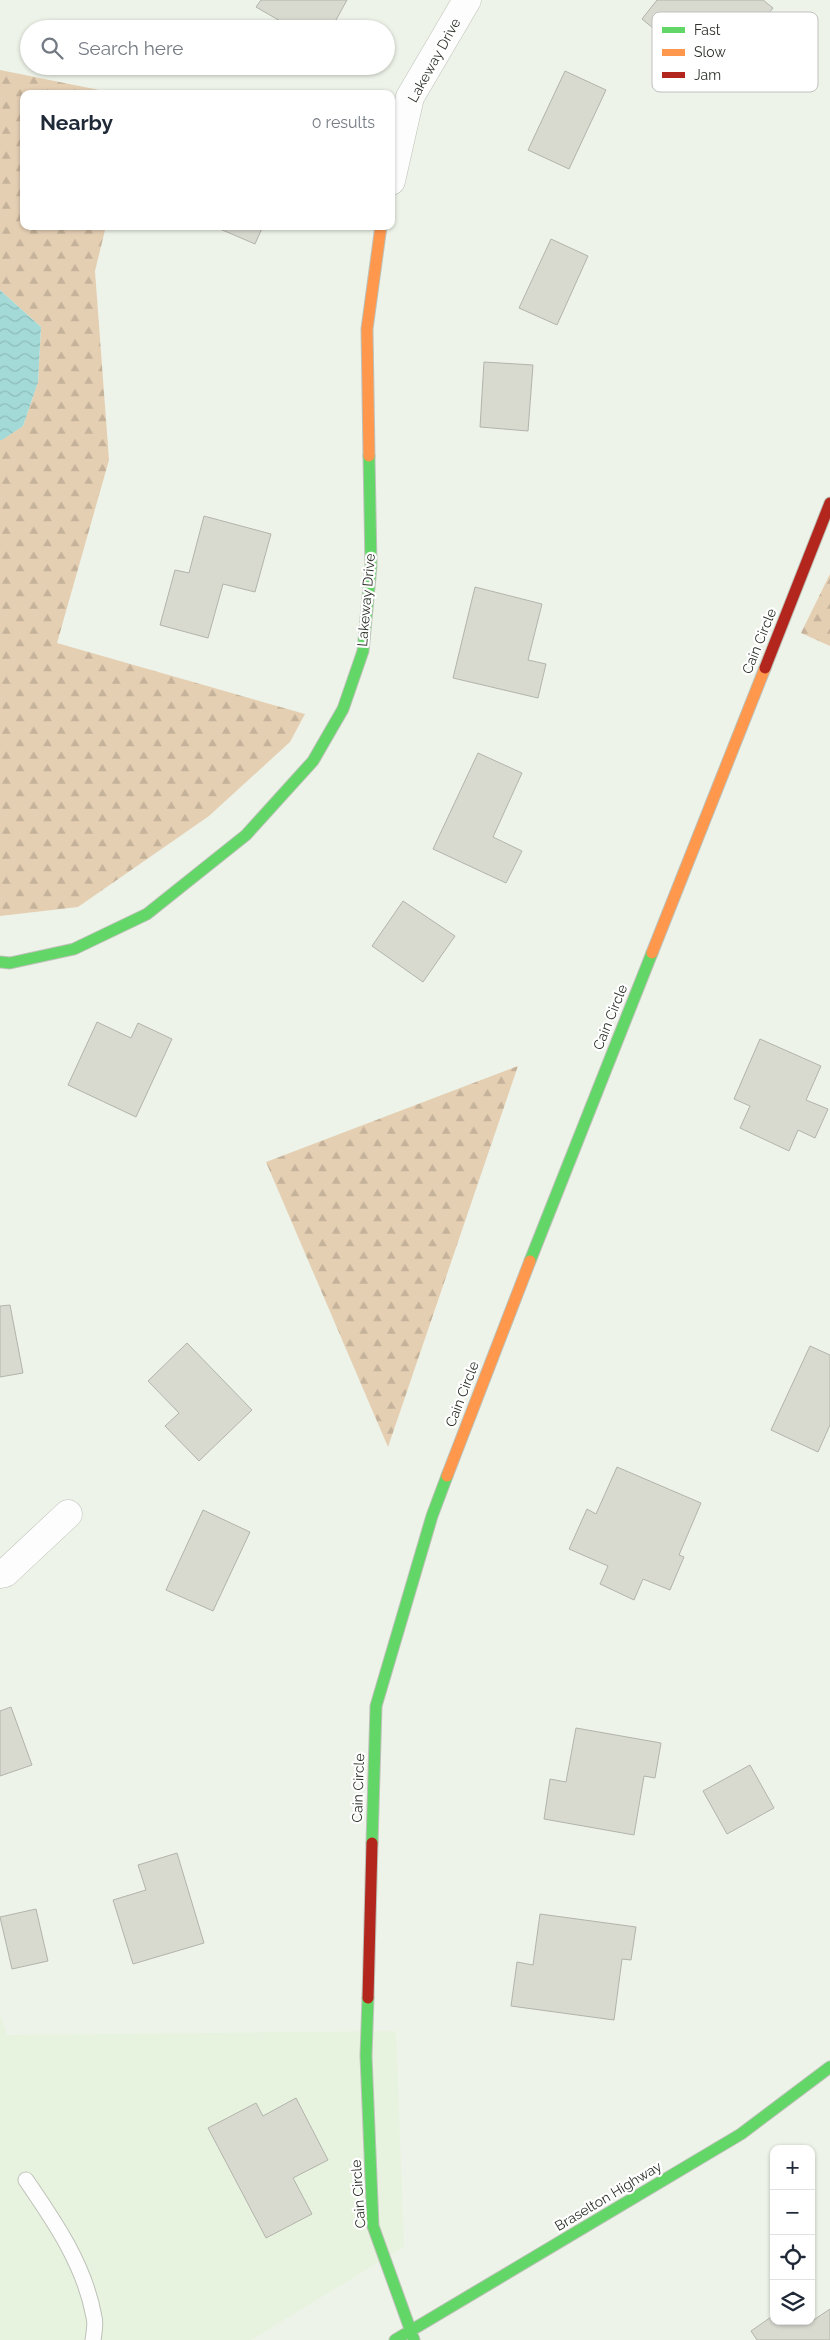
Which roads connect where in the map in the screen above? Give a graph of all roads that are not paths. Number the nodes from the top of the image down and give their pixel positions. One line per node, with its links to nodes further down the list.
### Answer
1 (467, 0): 2 (street, Lakeway Drive)
2 (395, 163)
3 (380, 230): 5 (street, Lakeway Drive)
4 (830, 504): 10 (street, Cain Circle)
5 (0, 962)
6 (68, 1514): 7 (street)
7 (0, 1574)
8 (830, 2067): 10 (street, Braselton Highway)
9 (26, 2180): 11 (lane)
10 (412, 2336): 12 (street, Braselton Highway)
11 (93, 2340)
12 (395, 2340)

